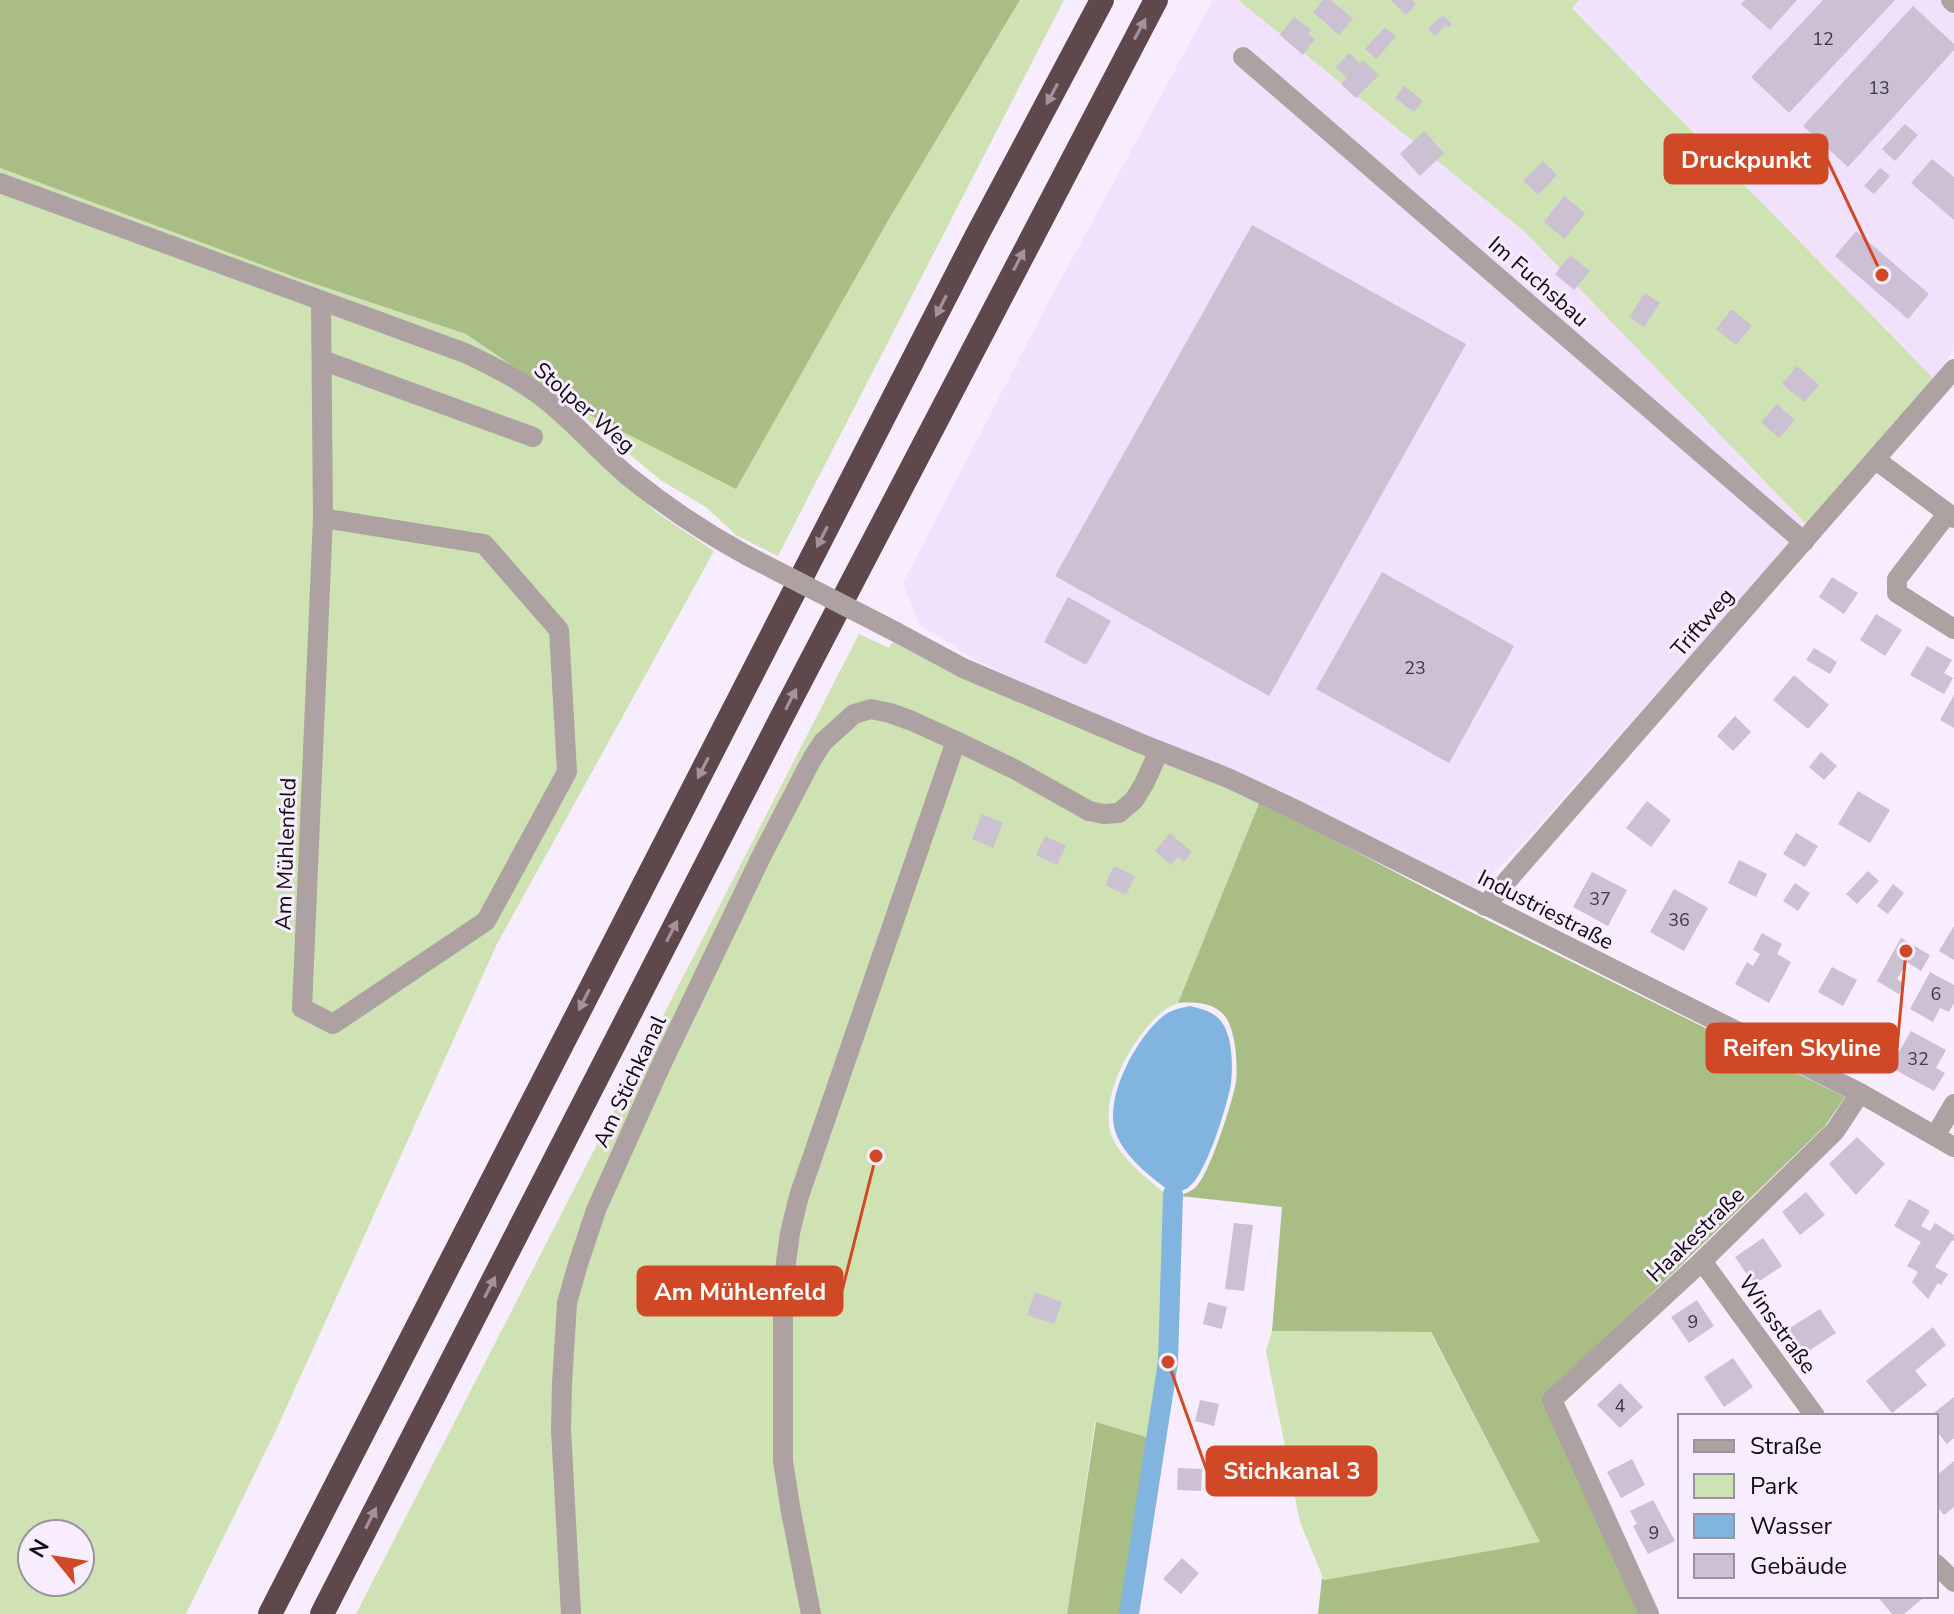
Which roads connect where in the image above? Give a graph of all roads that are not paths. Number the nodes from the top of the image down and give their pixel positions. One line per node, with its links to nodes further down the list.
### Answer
1 (1102, 0): 26 (highway, one-way to 26)
2 (1156, 0): 27 (highway, one-way to 2)
3 (1243, 57): 12 (street, Im Fuchsbau)
4 (0, 183): 5 (street, Stolper Weg)
5 (321, 301): 6 (street, Am Mühlenfeld); 14 (street, Stolper Weg, bridge)
6 (322, 360): 8 (street); 11 (street, Am Mühlenfeld)
7 (1954, 369): 9 (street, Triftweg)
8 (533, 437)
9 (1876, 460): 10 (street); 12 (street, Triftweg)
10 (1951, 516): 13 (street)
11 (323, 518): 11 (street, Am Mühlenfeld)
12 (1804, 542): 17 (street, Triftweg)
13 (1954, 629)
14 (1108, 730): 16 (street, Industriestraße)
15 (956, 741): 16 (street, Am Stichkanal); 28 (street, Am Stichkanal); 29 (street)
16 (1159, 751): 17 (street, Industriestraße)
17 (1485, 906): 18 (street, Industriestraße)
18 (1860, 1093): 20 (street, Industriestraße); 22 (street, Haakestraße)
19 (1954, 1104): 20 (street)
20 (1935, 1136): 21 (street, Industriestraße)
21 (1954, 1147)
22 (1702, 1261): 23 (street, Winsstraße); 30 (street, Haakestraße)
23 (1814, 1414)
24 (1938, 1566): 25 (street)
25 (1954, 1582)
26 (270, 1614)
27 (322, 1614)
28 (571, 1614)
29 (811, 1614)
30 (1649, 1614)

